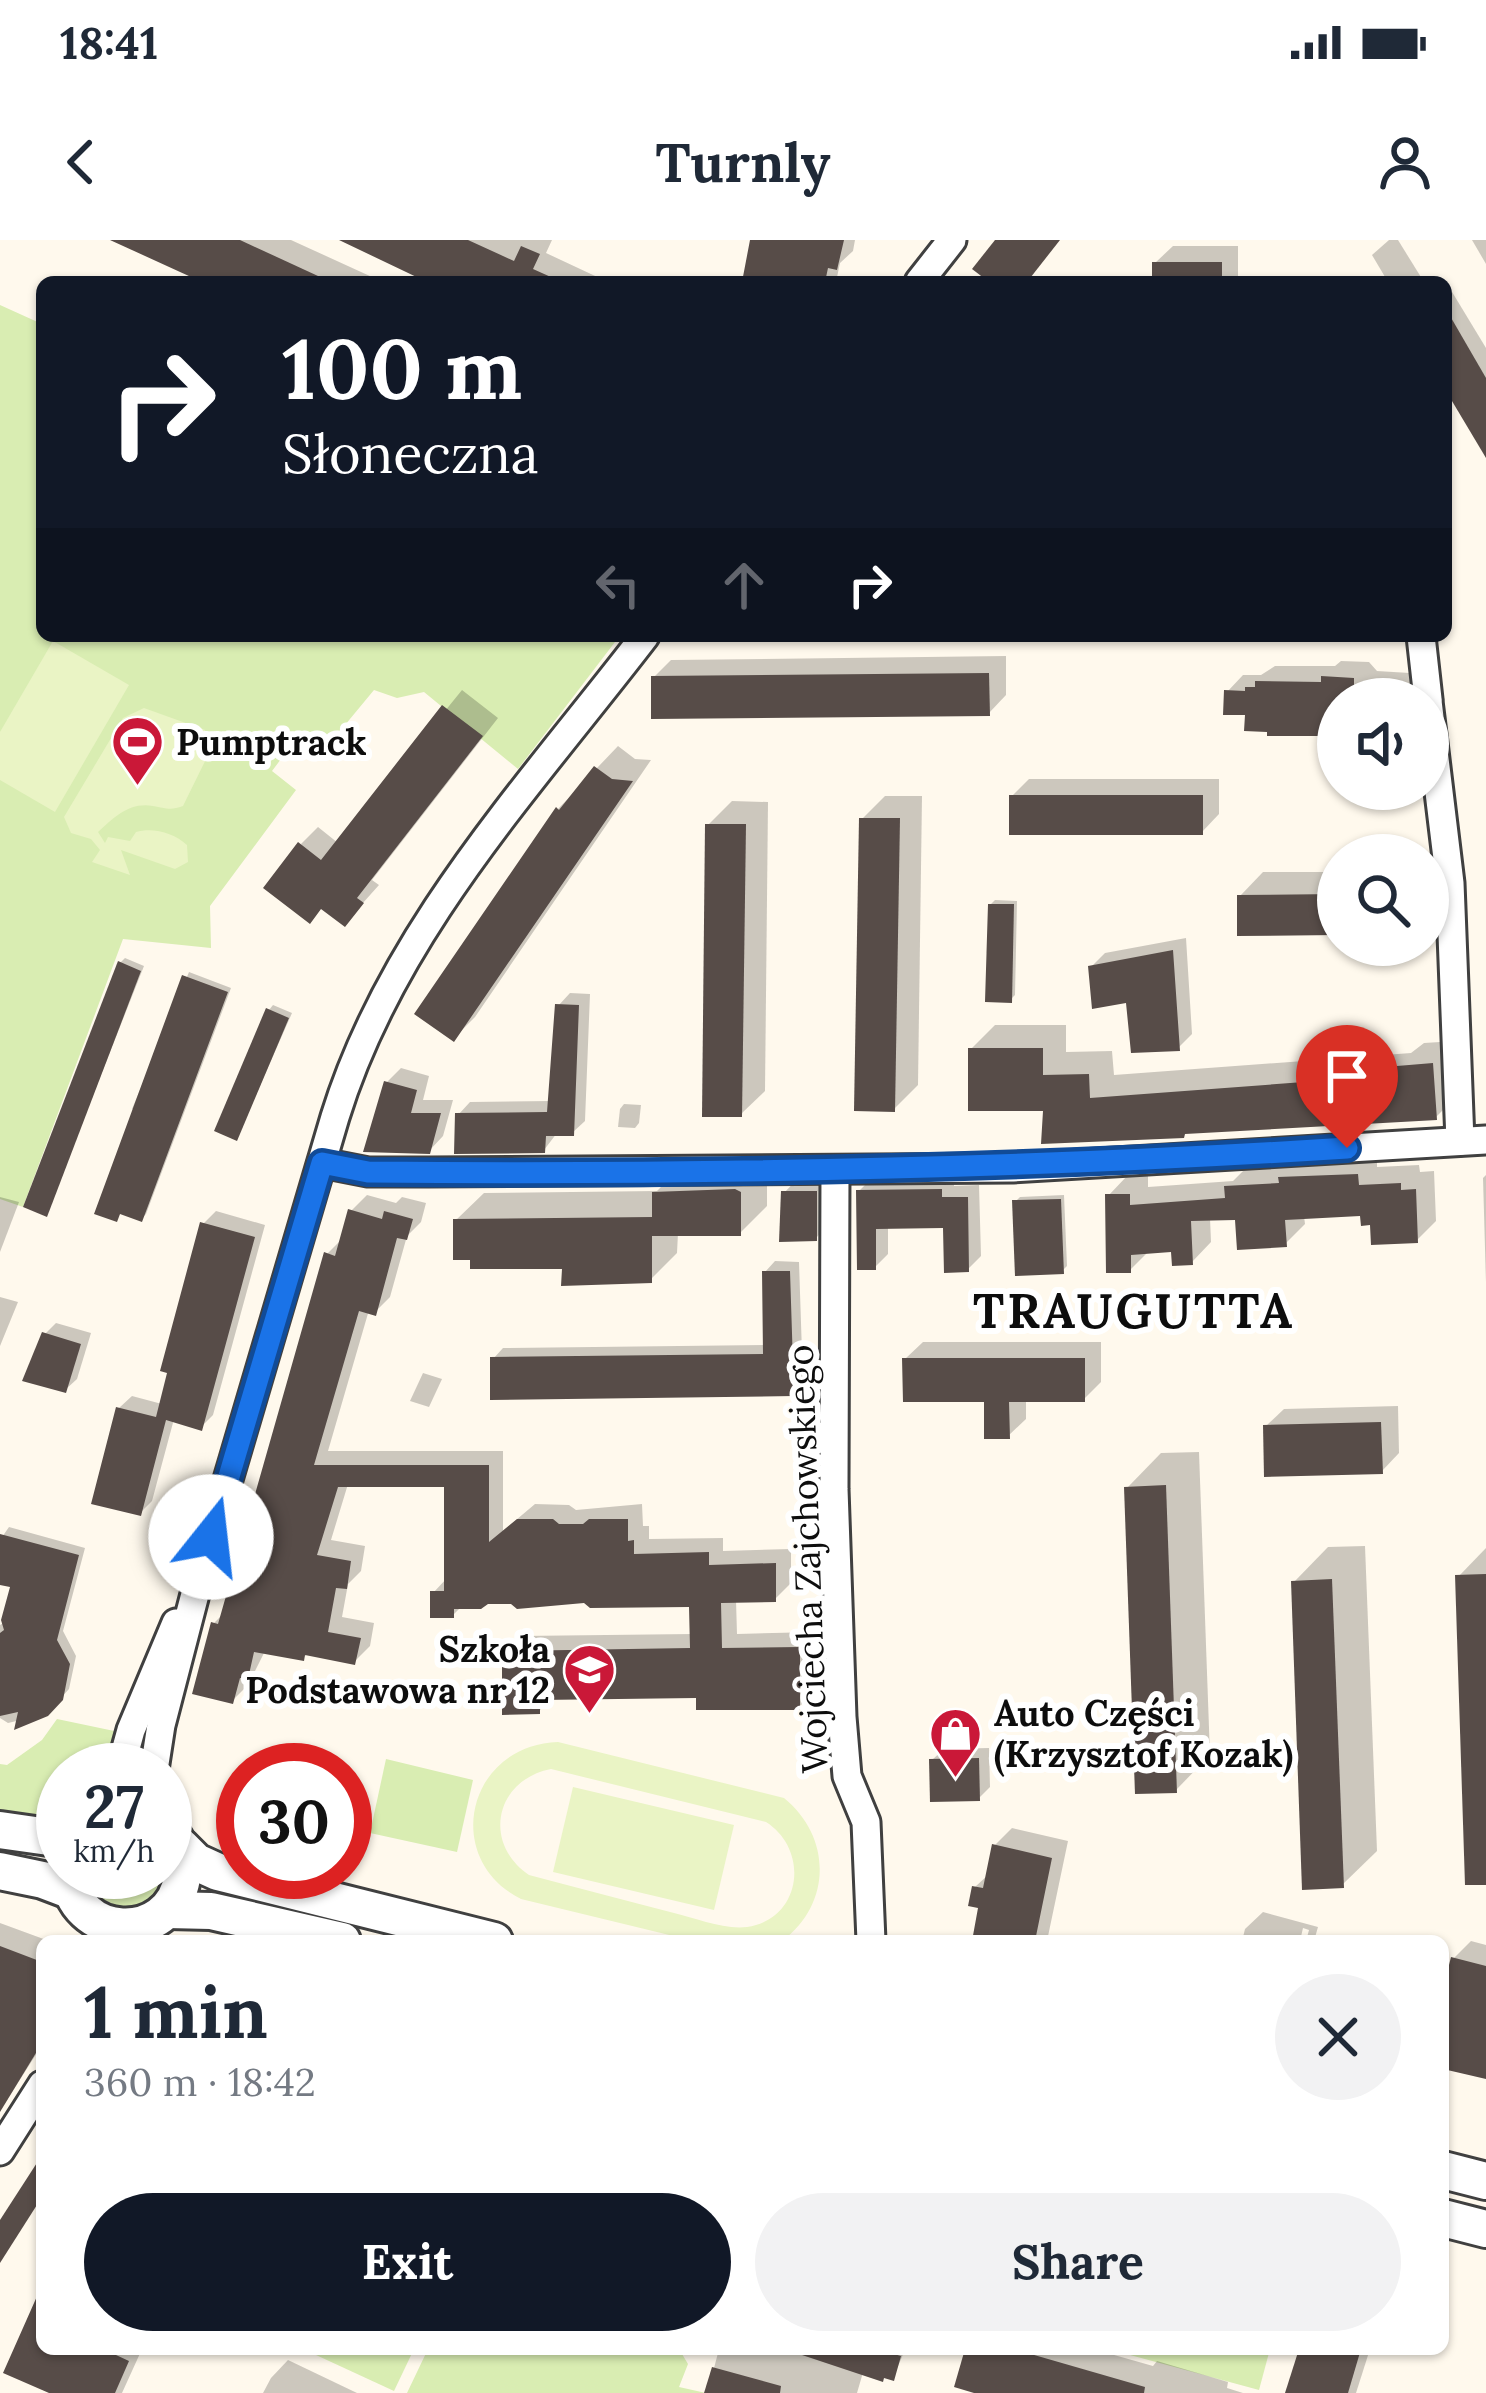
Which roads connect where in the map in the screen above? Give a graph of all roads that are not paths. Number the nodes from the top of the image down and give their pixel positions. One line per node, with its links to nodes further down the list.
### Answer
1 (952, 240): 2 (street)
2 (924, 276)
3 (640, 642): 8 (street)
4 (1422, 642): 5 (street)
5 (1426, 678)
6 (1441, 810): 7 (street)
7 (1473, 1141): 9 (street)
8 (322, 1163): 9 (street); 10 (street)
9 (835, 1171): 22 (street, Wojciecha Zajchowskiego)
10 (201, 1571): 11 (street); 12 (street)
11 (129, 1743)
12 (158, 1743)
13 (0, 1830): 14 (street)
14 (36, 1835)
15 (192, 1858): 21 (street)
16 (0, 1871): 18 (street)
17 (172, 1899): 19 (street)
18 (81, 1905): 19 (street)
19 (153, 1925): 20 (street)
20 (316, 1935)
21 (470, 1935)
22 (872, 1935)
23 (36, 2095): 24 (street)
24 (0, 2151)
25 (1449, 2172): 26 (street)
26 (1486, 2181)
27 (1449, 2220): 28 (street)
28 (1486, 2229)

